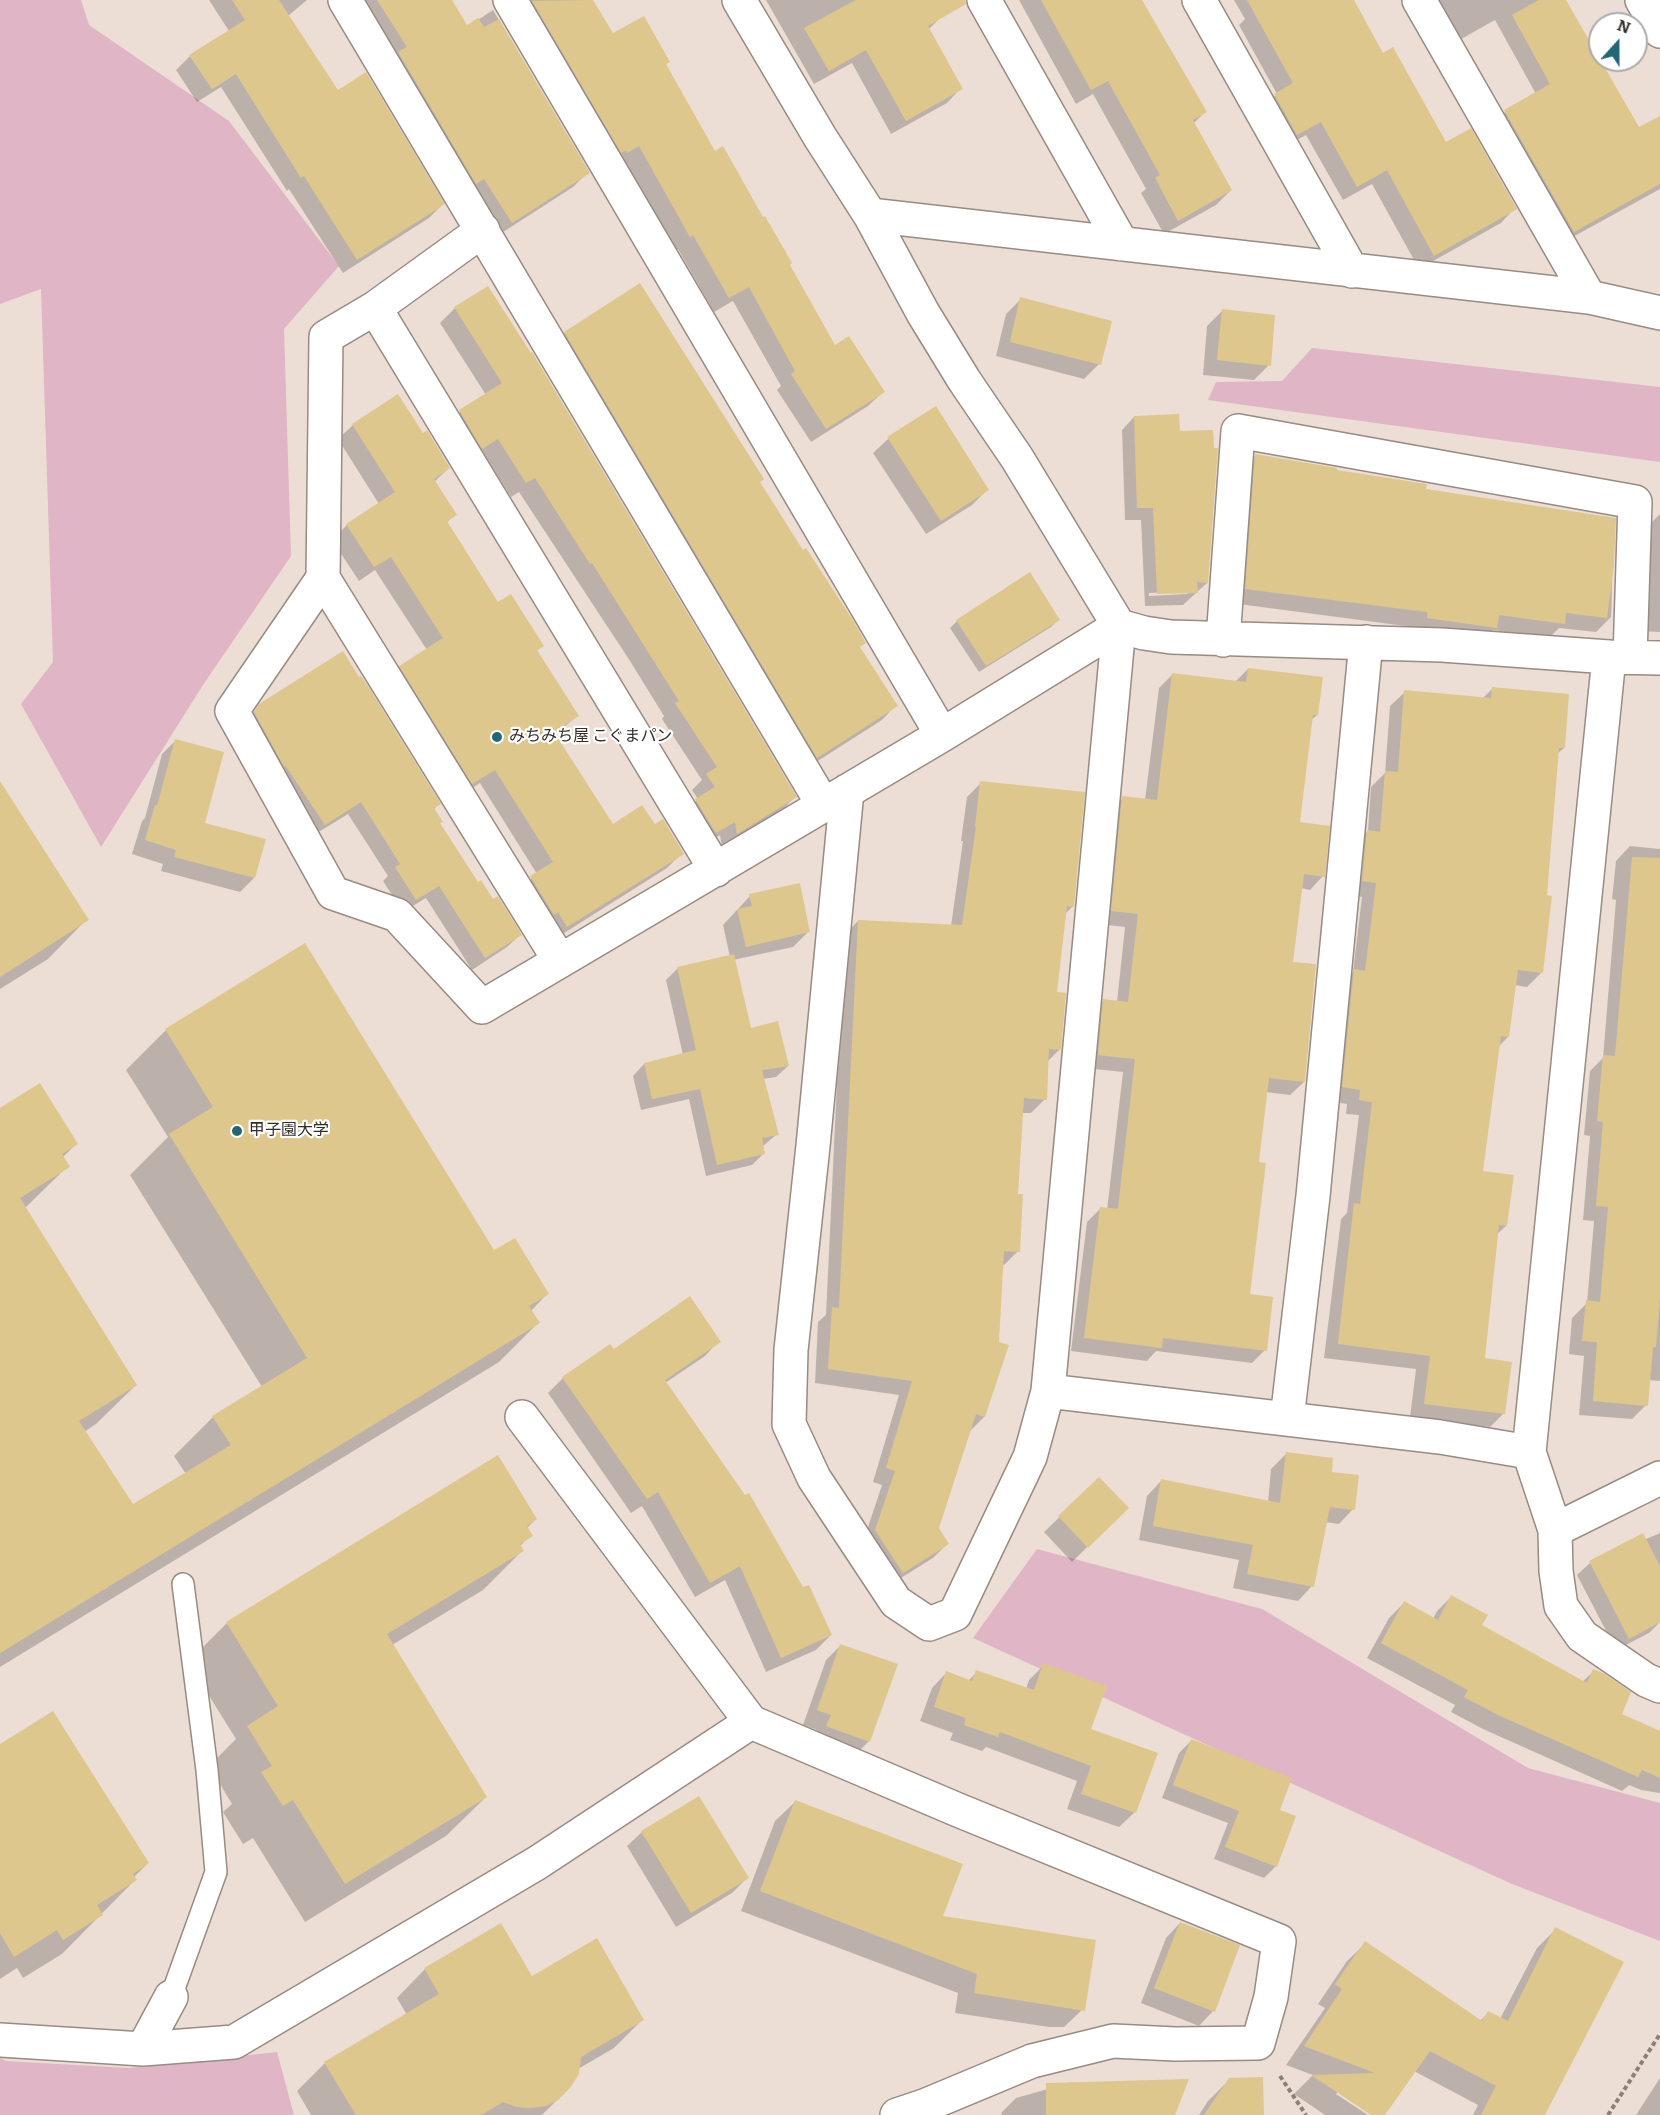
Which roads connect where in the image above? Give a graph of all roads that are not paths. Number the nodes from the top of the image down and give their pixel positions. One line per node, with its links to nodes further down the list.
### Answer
1 (345, 0): 10 (street)
2 (510, 0): 21 (street)
3 (739, 0): 9 (street)
4 (984, 0): 11 (street)
5 (1199, 0): 12 (street)
6 (1419, 0): 13 (street)
7 (1642, 0): 8 (street)
8 (1660, 31)
9 (870, 215): 11 (street); 17 (street)
10 (483, 230): 14 (street); 22 (street)
11 (1122, 244): 12 (street)
12 (1352, 271): 13 (street)
13 (1589, 297): 15 (street)
14 (375, 308): 16 (street); 23 (street)
15 (1660, 313)
16 (322, 578): 24 (street); 24 (street)
17 (1119, 626): 18 (street); 21 (street); 25 (street)
18 (1223, 640): 19 (street); 20 (street)
19 (1366, 642): 20 (street); 27 (street)
20 (1633, 657): 28 (street)
21 (942, 735): 22 (street)
22 (835, 799): 23 (street); 25 (street)
23 (716, 870): 24 (street)
24 (560, 961)
25 (1048, 1391): 27 (street)
26 (522, 1417): 33 (street)
27 (1287, 1419): 28 (street)
28 (1529, 1452): 30 (street)
29 (1660, 1478): 30 (street)
30 (1556, 1530): 32 (street)
31 (183, 1584): 34 (lane)
32 (1660, 1686)
33 (751, 1722): 36 (street); 37 (street)
34 (171, 1997): 36 (street)
35 (0, 2040): 36 (street)
36 (143, 2049)
37 (897, 2115)

